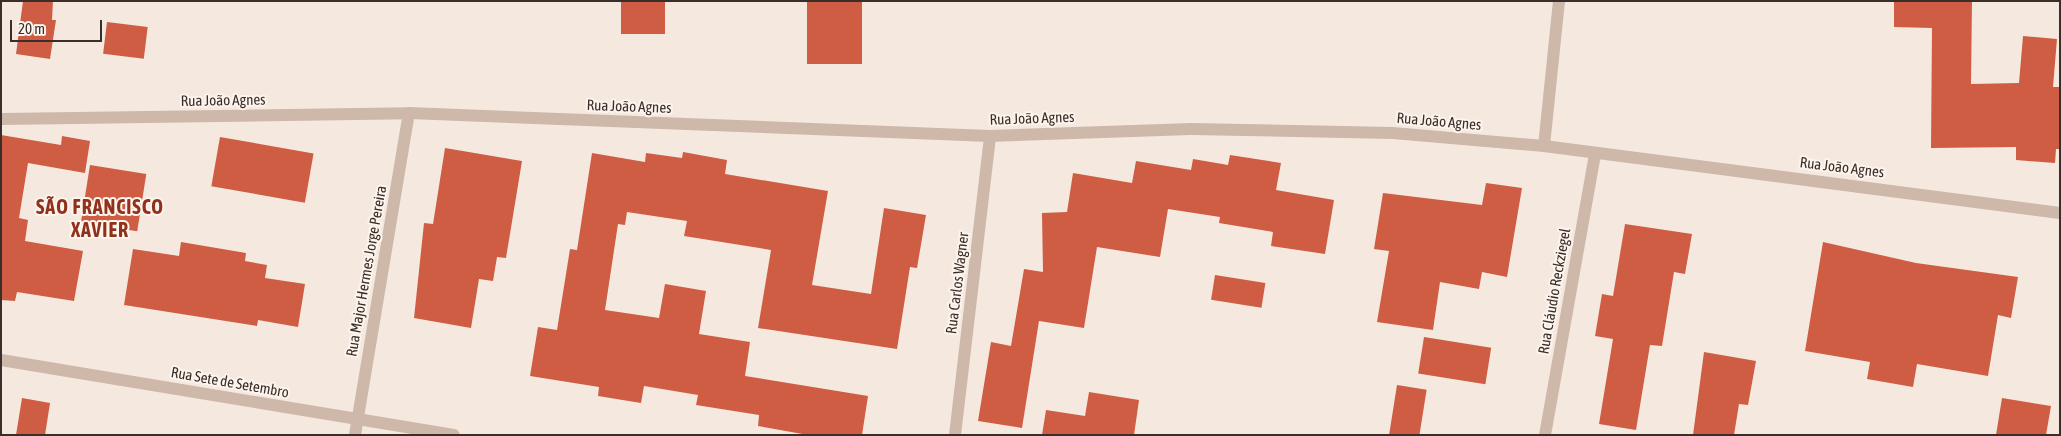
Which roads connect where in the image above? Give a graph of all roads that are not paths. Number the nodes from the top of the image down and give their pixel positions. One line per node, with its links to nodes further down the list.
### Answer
1 (1559, 1): 5 (street)
2 (409, 113): 3 (street, Rua João Agnes); 4 (street, Rua João Agnes); 9 (street, Rua Major Hermes Jorge Pereira)
3 (1, 119)
4 (990, 136): 5 (street, Rua João Agnes); 12 (street, Rua Carlos Wagner)
5 (1544, 146): 6 (street, Rua João Agnes)
6 (1595, 153): 7 (street, Rua João Agnes); 13 (street, Rua Cláudio Reckziegel)
7 (2060, 213)
8 (1, 360): 9 (street, Rua Sete de Setembro)
9 (357, 420): 10 (street, Rua Major Hermes Jorge Pereira); 11 (street, Rua Sete de Setembro)
10 (355, 435)
11 (454, 435)
12 (955, 435)
13 (1545, 435)

